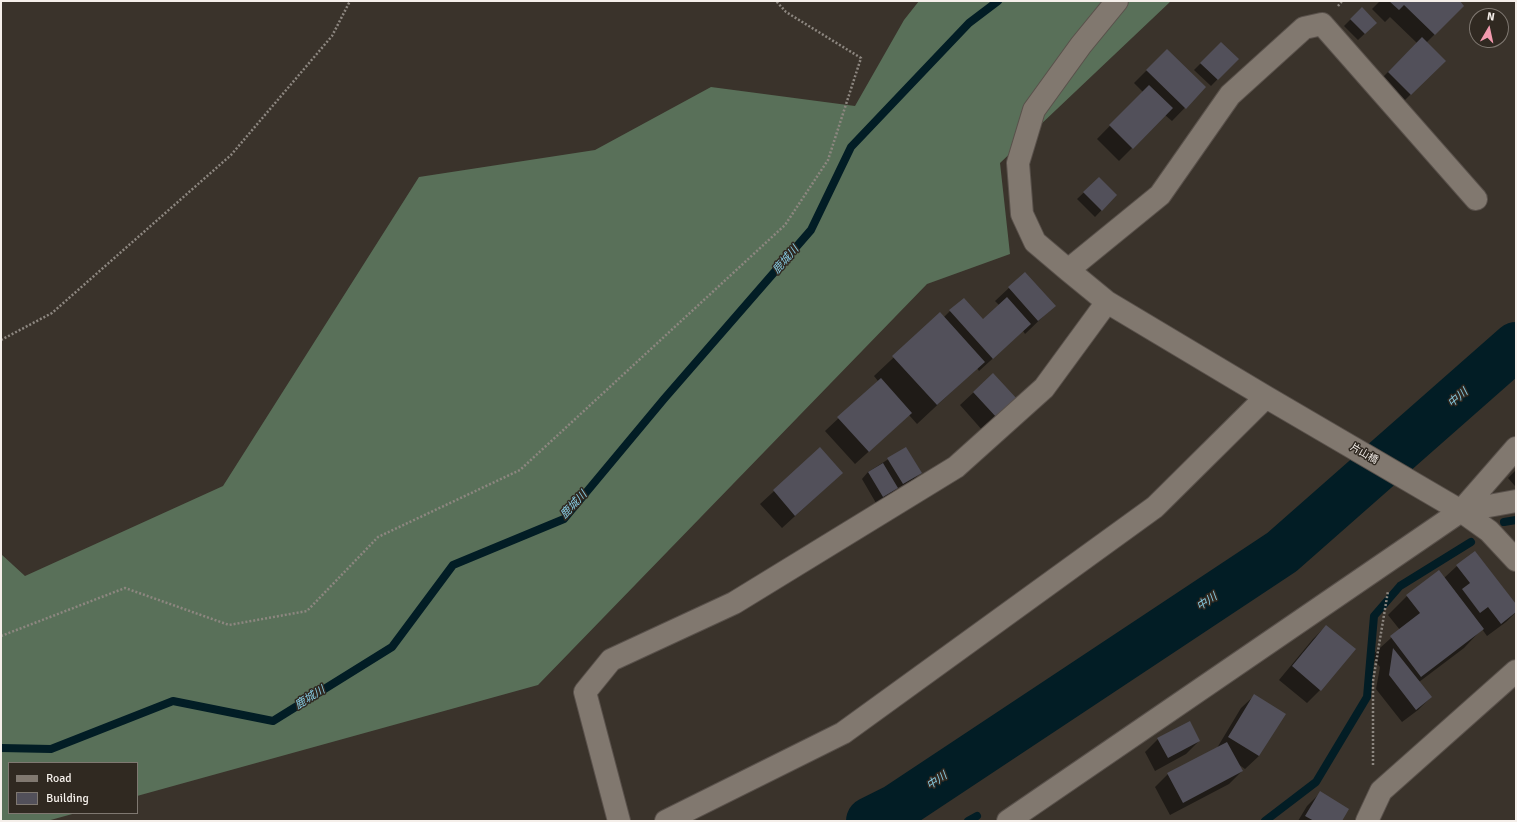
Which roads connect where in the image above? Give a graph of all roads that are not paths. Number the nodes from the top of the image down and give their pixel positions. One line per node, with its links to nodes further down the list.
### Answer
1 (1117, 1): 3 (street, 片山橋)
2 (1476, 199): 3 (street)
3 (1068, 270): 4 (street, 片山橋)
4 (1107, 302): 5 (street, 片山橋); 11 (street)
5 (1266, 397): 8 (street, 片山橋); 12 (street)
6 (1516, 448): 8 (street)
7 (1516, 501): 8 (street)
8 (1461, 510): 9 (street, 片山橋); 13 (street)
9 (1516, 560)
10 (1516, 671): 14 (street)
11 (619, 821)
12 (666, 821)
13 (1008, 821)
14 (1367, 821)

